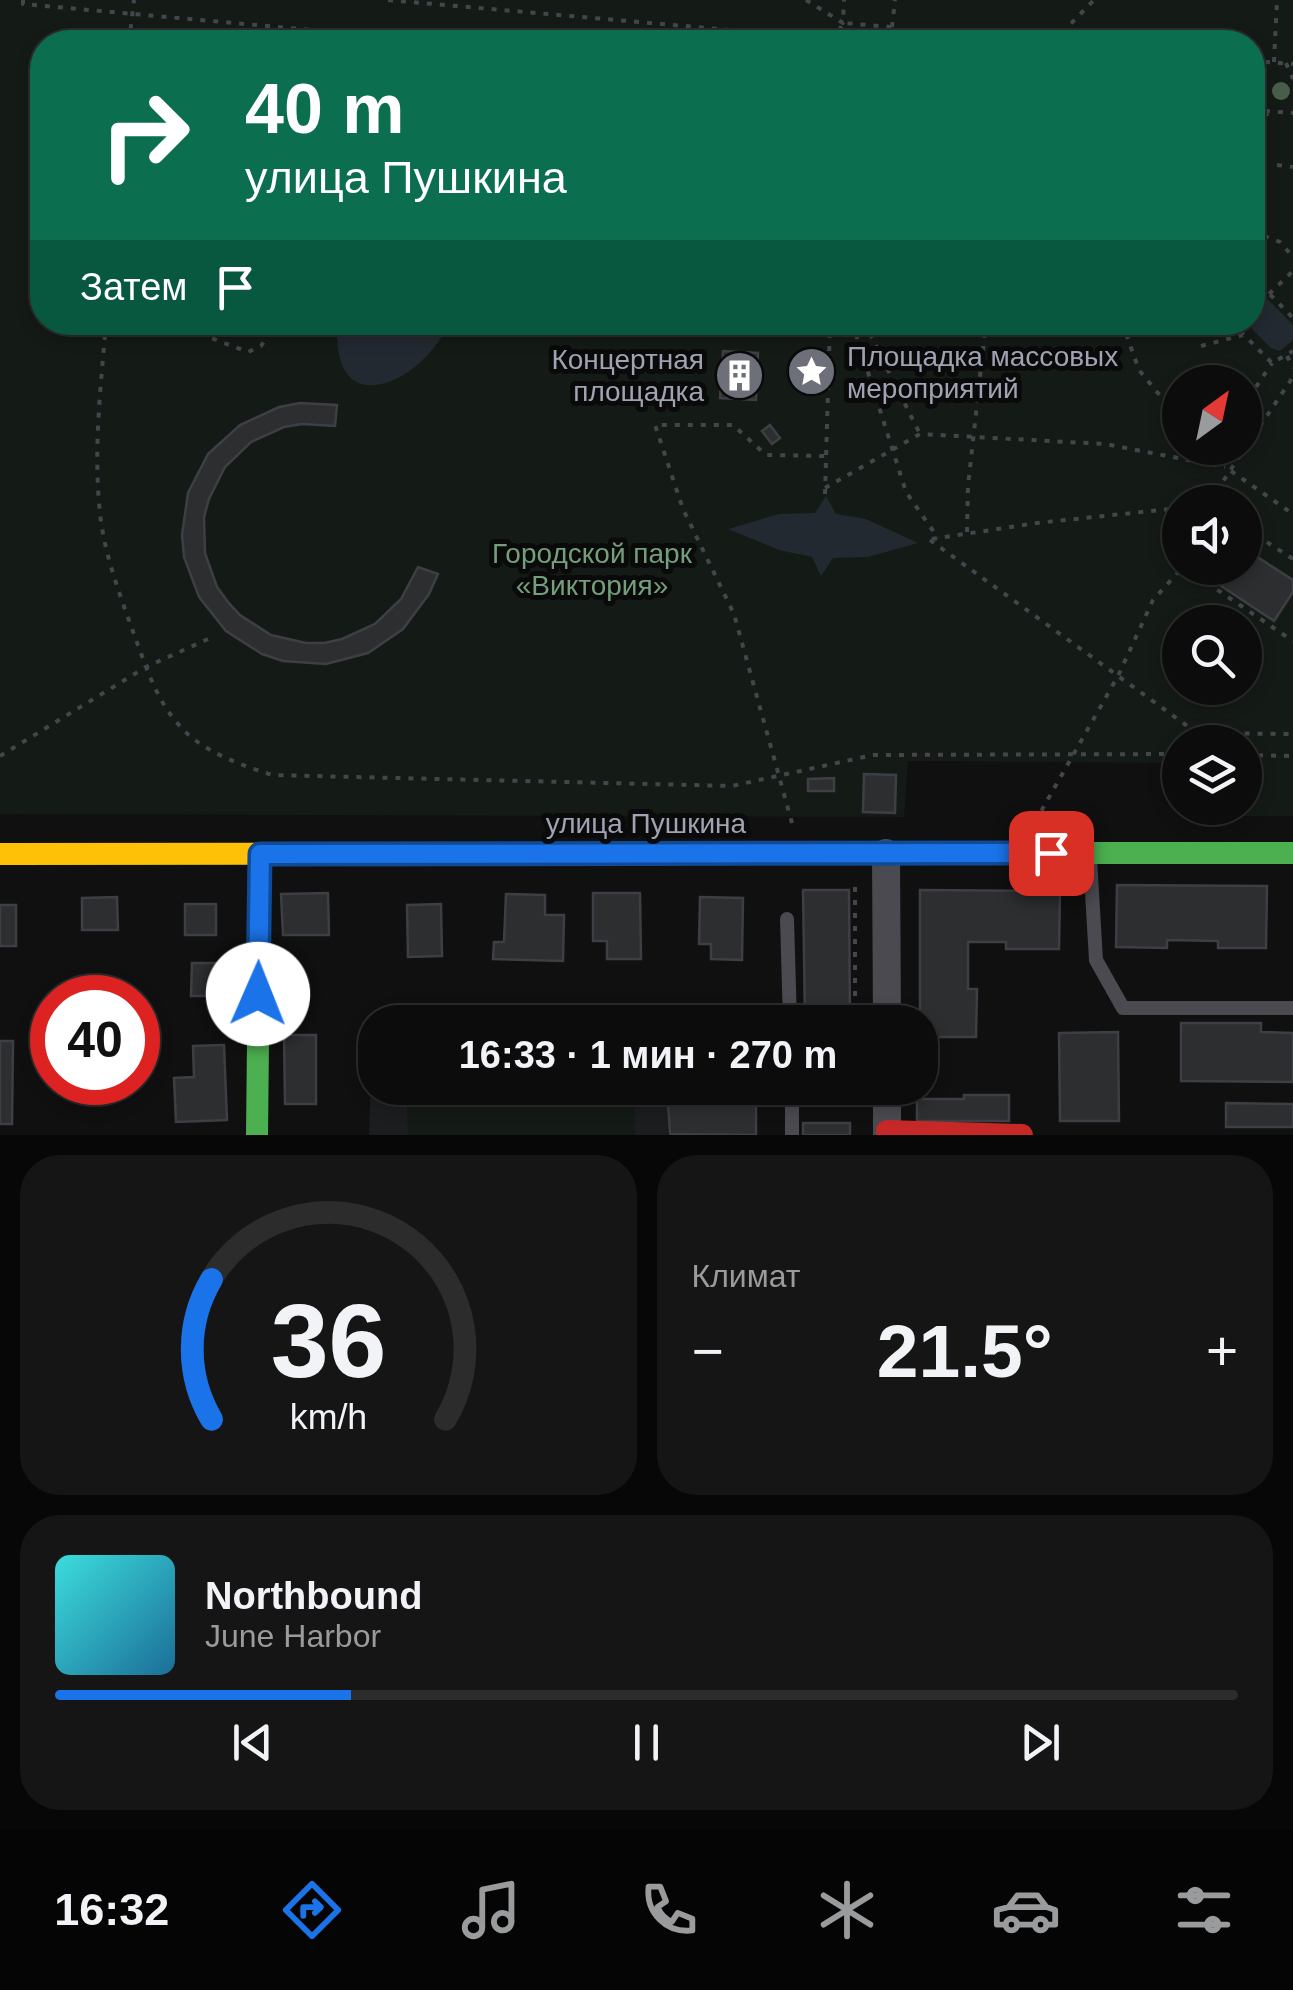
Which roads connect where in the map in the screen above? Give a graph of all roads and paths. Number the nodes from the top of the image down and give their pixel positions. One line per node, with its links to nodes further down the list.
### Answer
1 (23, 0): 9 (path)
2 (134, 0): 9 (path)
3 (388, 0): 14 (path)
4 (806, 0): 10 (path)
5 (844, 0): 10 (path)
6 (895, 0): 11 (path)
7 (1094, 0): 17 (path)
8 (1277, 0): 19 (path)
9 (131, 16): 12 (path); 13 (path)
10 (842, 23): 11 (path); 15 (path)
11 (892, 27): 16 (path)
12 (130, 30)
13 (300, 30)
14 (714, 30)
15 (838, 30)
16 (897, 30)
17 (1065, 30)
18 (1265, 61): 19 (path)
19 (1274, 62): 20 (path)
20 (1286, 63): 21 (path); 22 (path)
21 (1293, 64)
22 (1293, 80)
23 (1265, 111): 24 (path)
24 (1274, 112): 25 (path); 26 (path)
25 (1293, 113)
26 (1265, 116)
27 (1277, 164): 28 (path)
28 (1293, 166)
29 (1265, 236): 30 (path)
30 (1293, 256)
31 (1293, 271): 33 (path)
32 (1265, 290): 33 (path)
33 (1269, 294): 34 (path)
34 (1293, 318)
35 (105, 335): 69 (path)
36 (207, 335): 37 (path)
37 (268, 335)
38 (830, 335): 55 (path)
39 (856, 335): 54 (path)
40 (870, 335): 52 (path)
41 (985, 335): 53 (path)
42 (1126, 335): 51 (path)
43 (1243, 335): 44 (path); 47 (path)
44 (1201, 346)
45 (1293, 351): 46 (path)
46 (1287, 356): 47 (path); 48 (path)
47 (1272, 362): 50 (path)
48 (1293, 368)
49 (1293, 377): 57 (path)
50 (1262, 378)
51 (1162, 399)
52 (920, 434): 53 (path); 54 (path)
53 (975, 436): 57 (path); 61 (path)
54 (892, 450): 55 (path); 62 (path)
55 (826, 456): 77 (path)
56 (1224, 465): 57 (path)
57 (1228, 469): 58 (path); 60 (path)
58 (1219, 485)
59 (1162, 510): 61 (path)
60 (1293, 514)
61 (967, 533): 62 (path)
62 (938, 538): 70 (path)
63 (1262, 539): 64 (path)
64 (1293, 559)
65 (1167, 585): 70 (path)
66 (1209, 585): 68 (path)
67 (208, 639): 69 (path)
68 (1293, 641)
69 (146, 667): 75 (path); 77 (path)
70 (1118, 676): 71 (path); 72 (path)
71 (1293, 734)
72 (1076, 752): 73 (path); 77 (path); 79 (path)
73 (1162, 754)
74 (1262, 755): 76 (path)
75 (0, 756)
76 (1293, 756)
77 (781, 776): 78 (path)
78 (792, 823)
79 (1034, 824)
80 (855, 853): 81 (street, улица Пушкина); 85 (street, улица Пушкина); 88 (path)
81 (886, 853): 82 (street, улица Пушкина); 89 (street)
82 (1090, 853): 83 (street, улица Пушкина); 90 (lane)
83 (1293, 853)
84 (0, 854): 85 (street, улица Пушкина)
85 (260, 854): 94 (street)
86 (787, 919): 87 (lane)
87 (790, 1005)
88 (855, 1005)
89 (887, 1005)
90 (1293, 1008)
91 (792, 1105): 95 (lane)
92 (887, 1105): 93 (street)
93 (887, 1133): 96 (street)
94 (257, 1135)
95 (792, 1135)
96 (1022, 1135)

